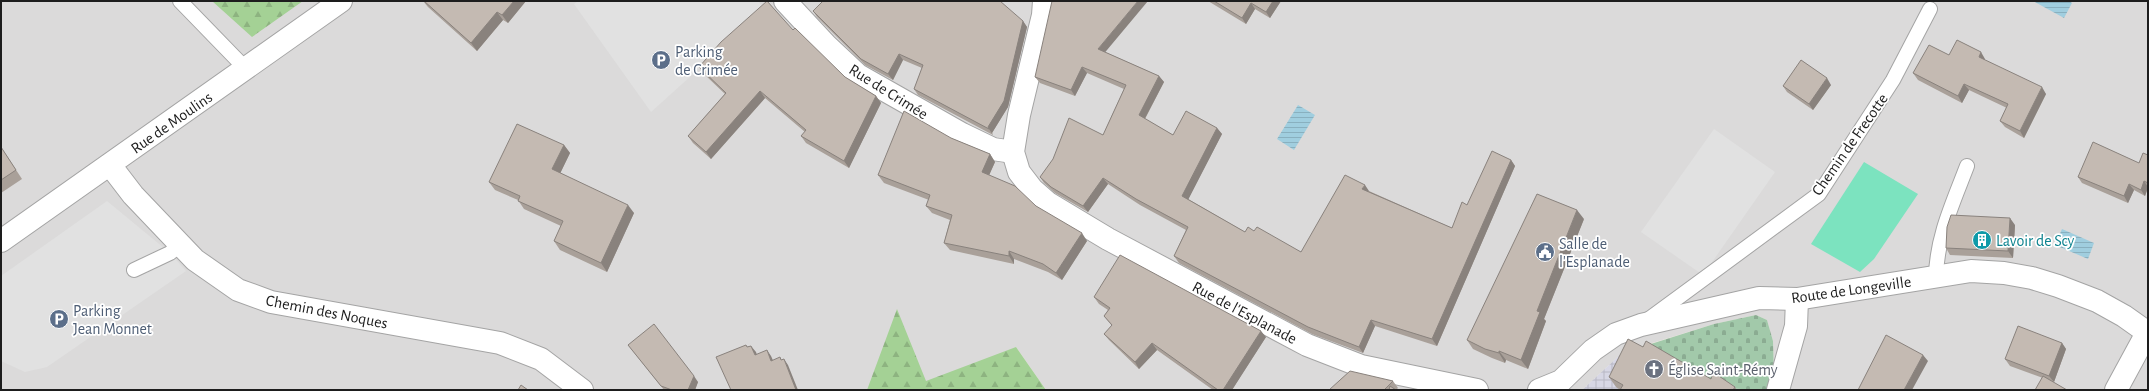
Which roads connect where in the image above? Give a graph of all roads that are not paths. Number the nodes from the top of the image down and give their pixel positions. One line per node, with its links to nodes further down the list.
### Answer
1 (180, 1): 6 (lane)
2 (341, 1): 6 (street, Rue de Moulins)
3 (785, 1): 7 (street, Rue de Crimée)
4 (1044, 1): 7 (street)
5 (1930, 9): 15 (lane, Chemin de Frecotte)
6 (246, 69): 8 (street, Rue de Moulins)
7 (1013, 152): 18 (street, Rue de l'Esplanade)
8 (110, 165): 10 (street, Rue de Moulins); 11 (street, Chemin des Noques)
9 (1967, 166): 13 (lane)
10 (1, 241)
11 (180, 245): 12 (lane); 17 (street, Chemin des Noques)
12 (134, 270)
13 (1936, 276): 14 (street, Route de Longeville); 16 (street, Route de Longeville)
14 (1797, 299): 15 (street, Route de Longeville); 20 (street)
15 (1641, 325): 19 (street, Route de Longeville)
16 (2148, 332): 21 (street)
17 (582, 390)
18 (1477, 390)
19 (1539, 390)
20 (1778, 390)
21 (2116, 390)

